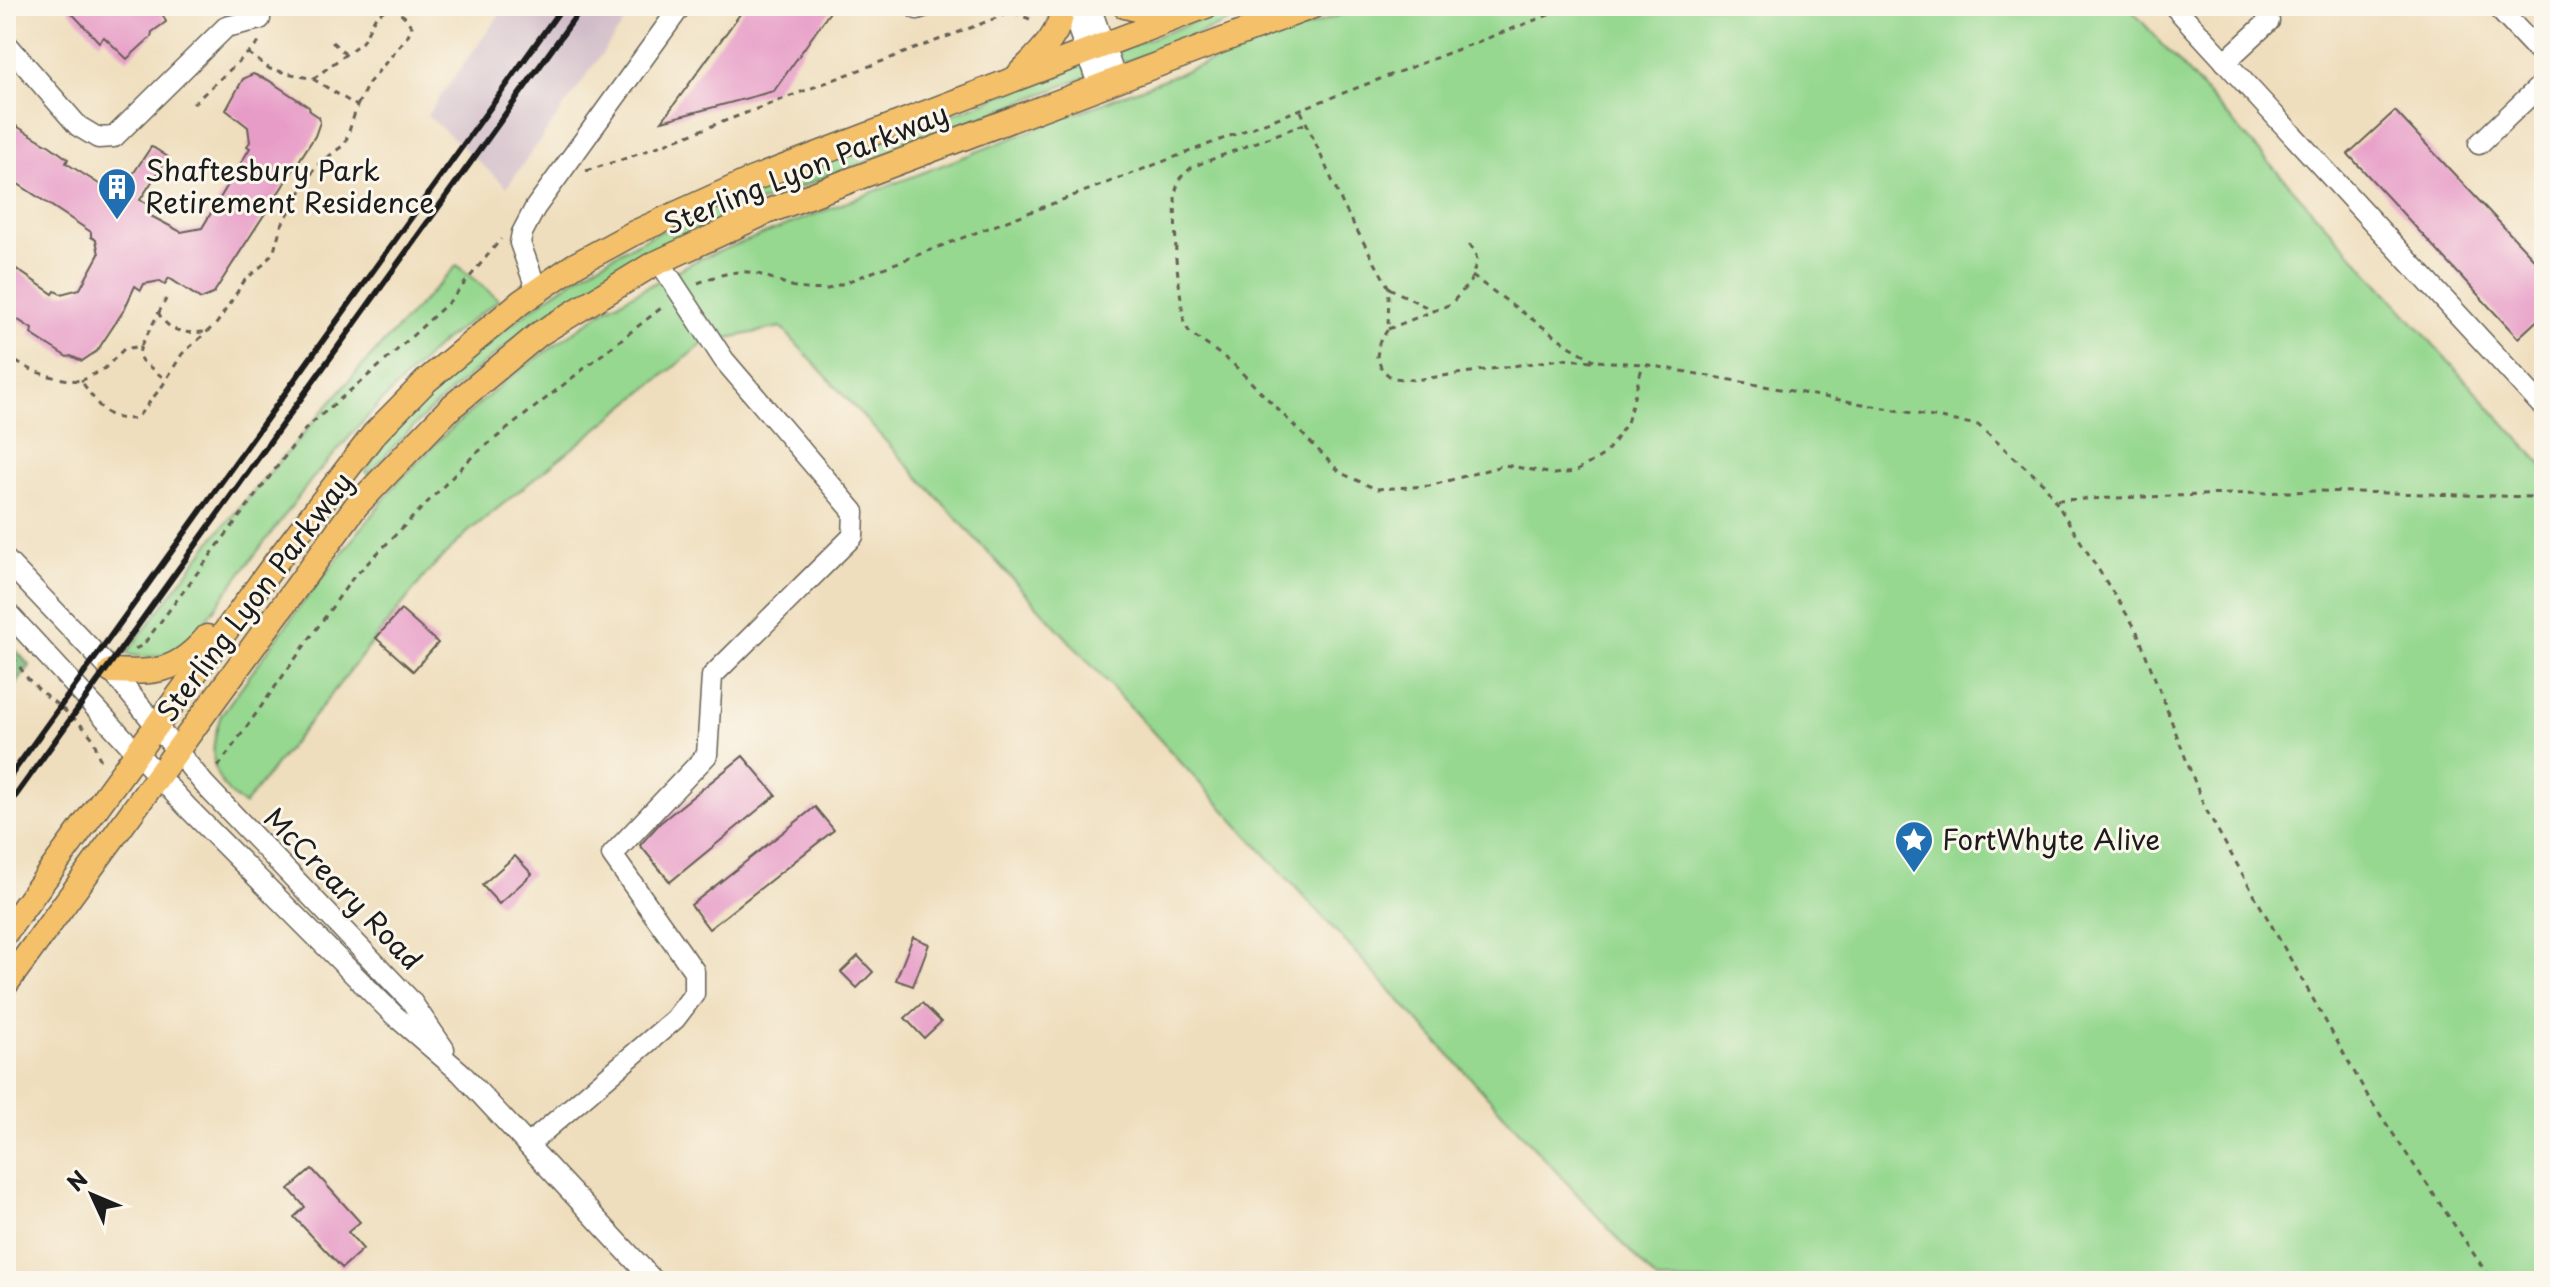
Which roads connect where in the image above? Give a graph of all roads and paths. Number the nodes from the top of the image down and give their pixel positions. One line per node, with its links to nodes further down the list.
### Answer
1 (681, 6): 39 (street)
2 (916, 6): 3 (street)
3 (926, 6)
4 (1031, 6): 14 (path)
5 (1062, 6): 17 (main road)
6 (1070, 6): 20 (street)
7 (1090, 6): 20 (street)
8 (1125, 6): 13 (main road)
9 (1313, 6): 28 (main road, Sterling Lyon Parkway)
10 (1572, 6): 31 (path)
11 (2174, 6): 24 (street)
12 (2496, 6): 23 (street)
13 (1198, 9): 20 (main road, Sterling Lyon Parkway)
14 (1020, 13): 17 (path); 33 (path)
15 (2269, 21): 24 (street)
16 (261, 29): 19 (street); 21 (path)
17 (1055, 32): 26 (main road)
18 (332, 42): 22 (path)
19 (6, 43)
20 (1095, 48): 26 (main road, Sterling Lyon Parkway); 28 (street)
21 (248, 53): 25 (path); 29 (path)
22 (345, 53): 25 (path); 30 (path)
23 (2544, 57)
24 (2225, 62): 51 (street)
25 (313, 79): 30 (path)
26 (1014, 79): 39 (main road, Sterling Lyon Parkway)
27 (2544, 82): 32 (street)
28 (1108, 83): 36 (main road, Sterling Lyon Parkway)
29 (193, 104)
30 (357, 106): 44 (path)
31 (1305, 124): 38 (path); 48 (path)
32 (2479, 144)
33 (581, 173)
34 (503, 236): 58 (path)
35 (1466, 241): 37 (path)
36 (659, 261): 60 (main road, Sterling Lyon Parkway); 67 (street)
37 (1472, 276): 41 (path); 47 (path)
38 (1389, 288): 41 (path); 43 (path)
39 (537, 291): 55 (main road, Sterling Lyon Parkway)
40 (166, 299): 42 (path)
41 (1434, 311): 43 (path)
42 (158, 312): 44 (path); 45 (path)
43 (1388, 329): 47 (path)
44 (209, 331): 49 (path)
45 (141, 346): 49 (path); 50 (path)
46 (6, 355): 50 (path)
47 (1595, 360): 48 (path)
48 (1643, 364): 52 (path)
49 (166, 380): 50 (path)
50 (81, 381)
51 (2544, 408)
52 (2055, 500): 53 (path); 69 (path)
53 (2544, 501)
54 (6, 560): 58 (street, McCreary Road)
55 (276, 562): 58 (main road); 59 (main road, Sterling Lyon Parkway)
56 (6, 611): 61 (street, McCreary Road)
57 (6, 647): 62 (path)
58 (106, 666): 59 (street, McCreary Road)
59 (157, 727): 60 (street, McCreary Road); 61 (main road, Sterling Lyon Parkway)
60 (176, 751): 63 (main road, Sterling Lyon Parkway); 66 (street, McCreary Road)
61 (136, 753): 63 (street, McCreary Road); 64 (main road, Sterling Lyon Parkway)
62 (99, 759)
63 (159, 776): 65 (main road, Sterling Lyon Parkway); 66 (street, McCreary Road)
64 (6, 932)
65 (6, 984)
66 (460, 1072): 67 (street, McCreary Road)
67 (529, 1144): 68 (street, McCreary Road)
68 (654, 1281)
69 (2492, 1281)

